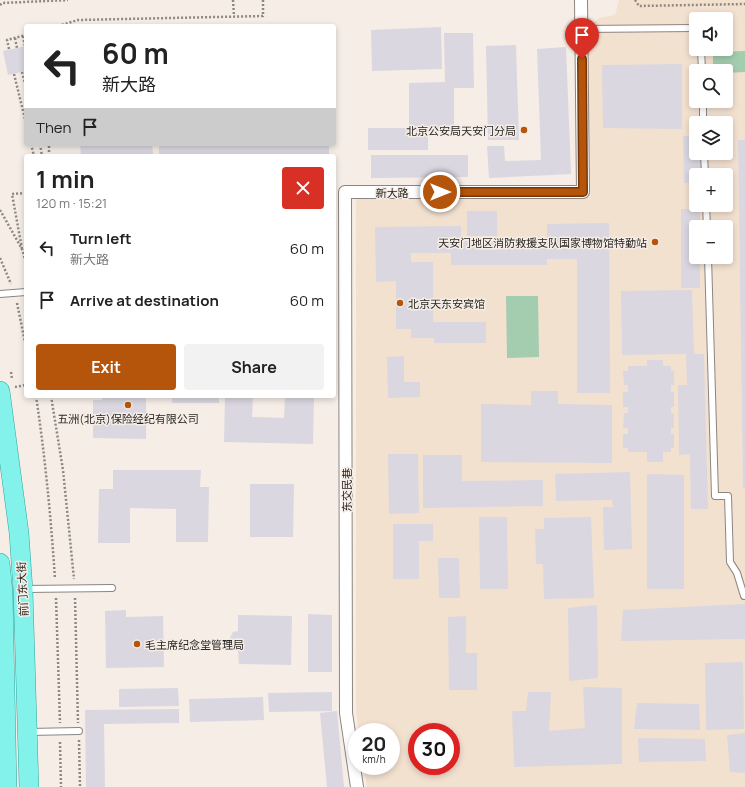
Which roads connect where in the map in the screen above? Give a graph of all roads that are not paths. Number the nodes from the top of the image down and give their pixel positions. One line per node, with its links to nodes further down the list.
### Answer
1 (581, 0): 3 (street, 新大路)
2 (689, 28): 3 (lane)
3 (582, 29): 4 (street, 新大路)
4 (345, 192): 17 (street, 东交民巷)
5 (708, 264): 12 (lane)
6 (24, 292): 7 (lane)
7 (0, 294)
8 (7, 389): 11 (main road, 前门东大街)
9 (0, 564): 15 (main road, 前门东大街)
10 (112, 588): 11 (lane)
11 (23, 590): 14 (main road, 前门东大街)
12 (745, 596)
13 (79, 731): 14 (lane)
14 (27, 732): 16 (main road, 前门东大街)
15 (7, 787)
16 (29, 787)
17 (357, 787)

